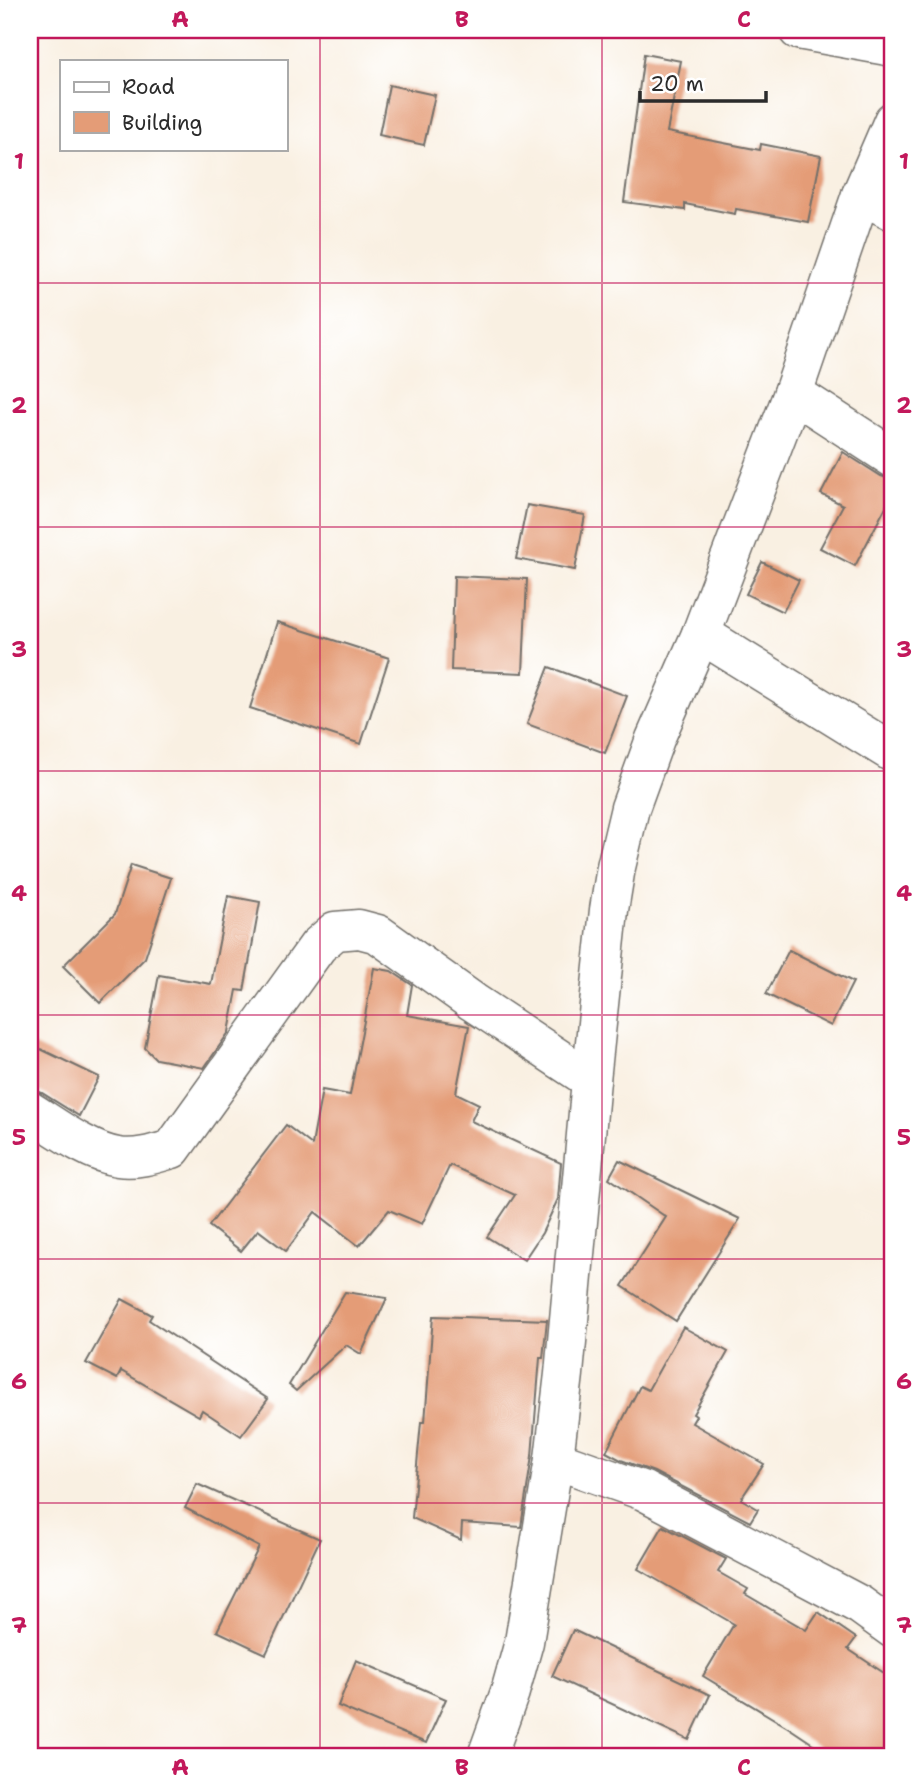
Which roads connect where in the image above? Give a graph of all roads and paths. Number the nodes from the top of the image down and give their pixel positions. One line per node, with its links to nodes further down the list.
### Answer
1 (798, 30): 2 (street)
2 (893, 47)
3 (893, 121): 4 (street)
4 (877, 203): 5 (street)
5 (793, 393): 6 (street); 7 (street)
6 (893, 458)
7 (701, 634): 8 (street); 9 (street)
8 (893, 753)
9 (590, 1080): 10 (street); 11 (street)
10 (30, 1111)
11 (555, 1459): 12 (street); 13 (street)
12 (893, 1629)
13 (486, 1756)

